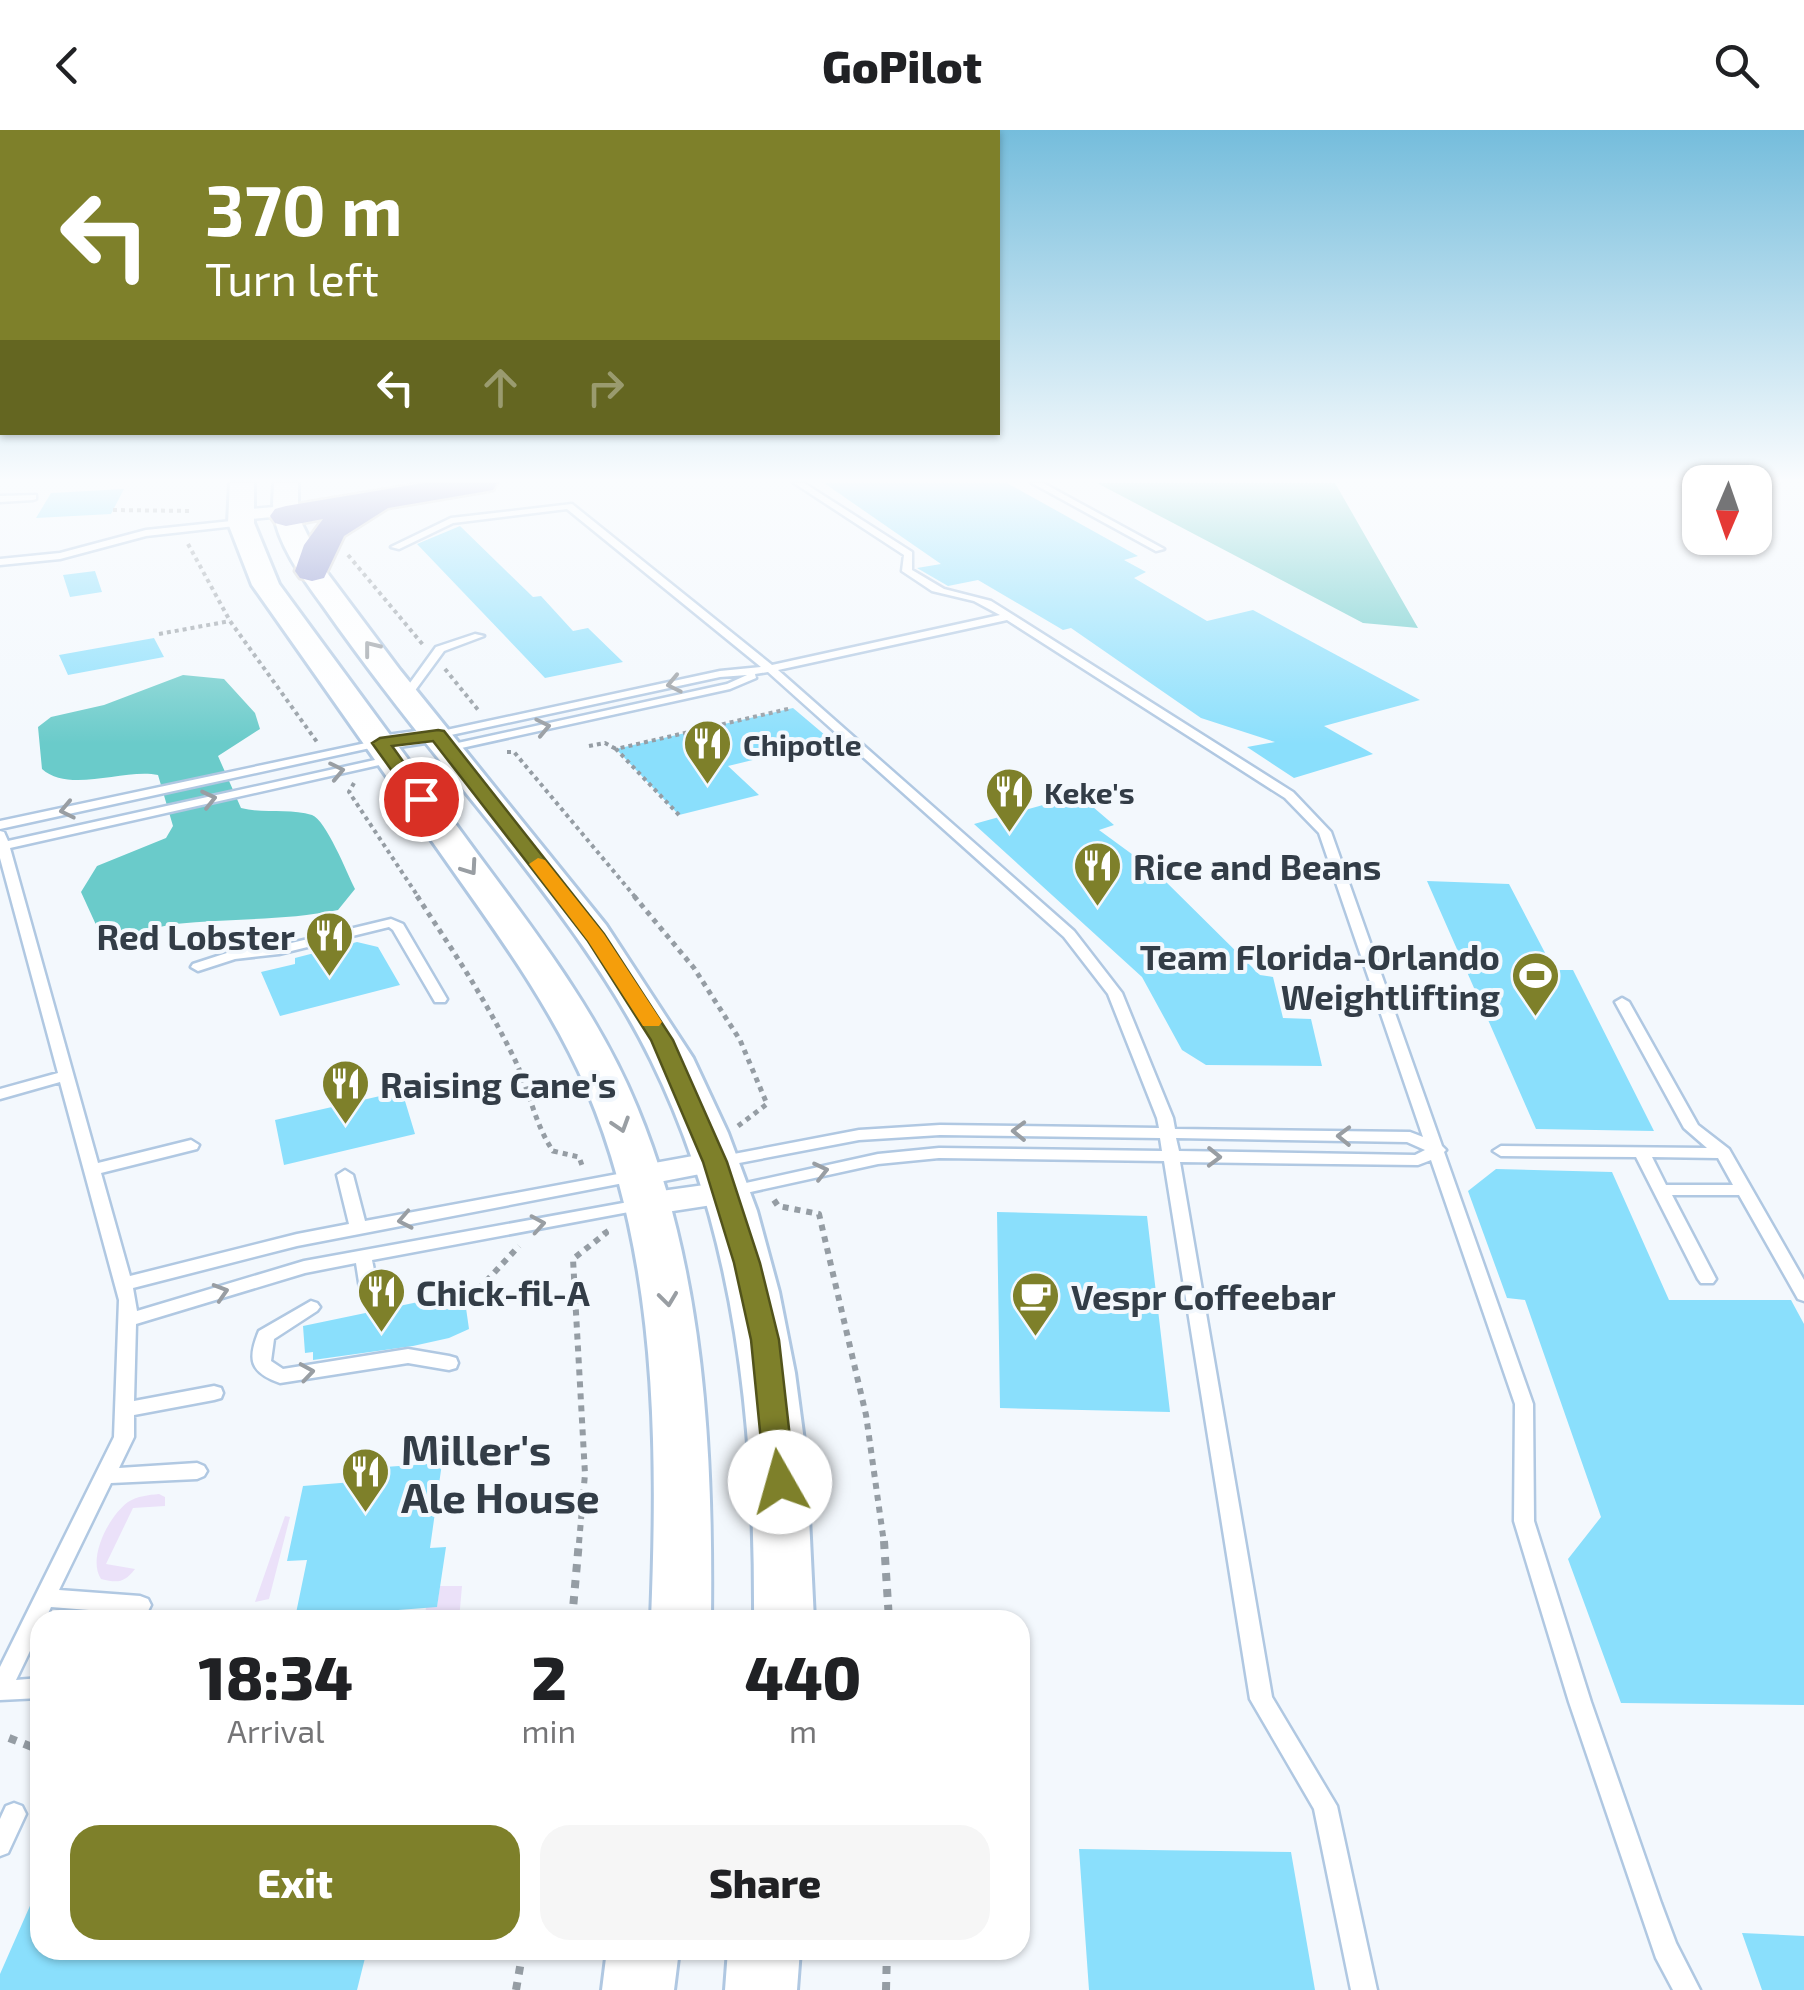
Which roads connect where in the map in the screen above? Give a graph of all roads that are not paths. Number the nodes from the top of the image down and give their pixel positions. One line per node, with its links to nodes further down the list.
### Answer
1 (260, 570): 10 (main road)
2 (648, 570): 7 (lane)
3 (907, 570): 5 (lane)
4 (312, 571): 8 (main road, one-way to 4)
5 (1010, 616): 7 (lane); 20 (lane)
6 (479, 636): 8 (lane)
7 (770, 669): 9 (lane); 18 (lane)
8 (407, 694): 9 (main road)
9 (443, 741): 10 (street); 27 (main road)
10 (387, 751): 11 (lane, one-way to 11); 12 (lane, one-way to 10); 30 (main road, one-way to 30)
11 (0, 825)
12 (1, 841): 16 (lane)
13 (198, 966): 14 (lane)
14 (440, 999)
15 (1622, 1002): 23 (lane)
16 (65, 1076): 17 (lane); 25 (lane)
17 (0, 1094)
18 (1166, 1133): 20 (lane, one-way to 18); 24 (lane); 27 (lane, one-way to 27)
19 (191, 1145): 25 (lane)
20 (1438, 1150): 24 (lane, one-way to 20); 59 (lane)
21 (1500, 1151): 22 (lane)
22 (1641, 1152): 23 (lane); 28 (lane)
23 (1722, 1153): 29 (lane)
24 (1170, 1156): 27 (lane, one-way to 24); 58 (lane)
25 (92, 1170): 34 (lane)
26 (345, 1175): 31 (lane)
27 (720, 1178): 30 (street); 48 (main road)
28 (1661, 1190): 29 (lane); 33 (lane)
29 (1744, 1190): 35 (lane)
30 (630, 1204): 31 (lane, one-way to 31); 32 (lane, one-way to 30); 47 (main road, one-way to 47)
31 (359, 1228): 34 (lane)
32 (363, 1256): 36 (lane); 38 (lane, one-way to 32)
33 (1707, 1278)
34 (124, 1284): 38 (lane)
35 (1804, 1294)
36 (370, 1295)
37 (312, 1307): 39 (lane, one-way to 39)
38 (128, 1320): 41 (lane)
39 (450, 1363)
40 (214, 1393): 41 (lane)
41 (125, 1410): 43 (lane)
42 (197, 1471): 43 (lane)
43 (106, 1476): 44 (lane)
44 (46, 1598): 45 (lane); 46 (lane)
45 (140, 1604)
46 (40, 1610)
47 (681, 1610)
48 (784, 1610)
49 (30, 1630): 51 (lane)
50 (30, 1688): 51 (lane)
51 (0, 1690)
52 (14, 1814): 53 (lane)
53 (0, 1845)
54 (642, 1960): 56 (main road)
55 (763, 1960): 57 (main road)
56 (638, 1990)
57 (761, 1990)
58 (1364, 1990)
59 (1687, 1990)

